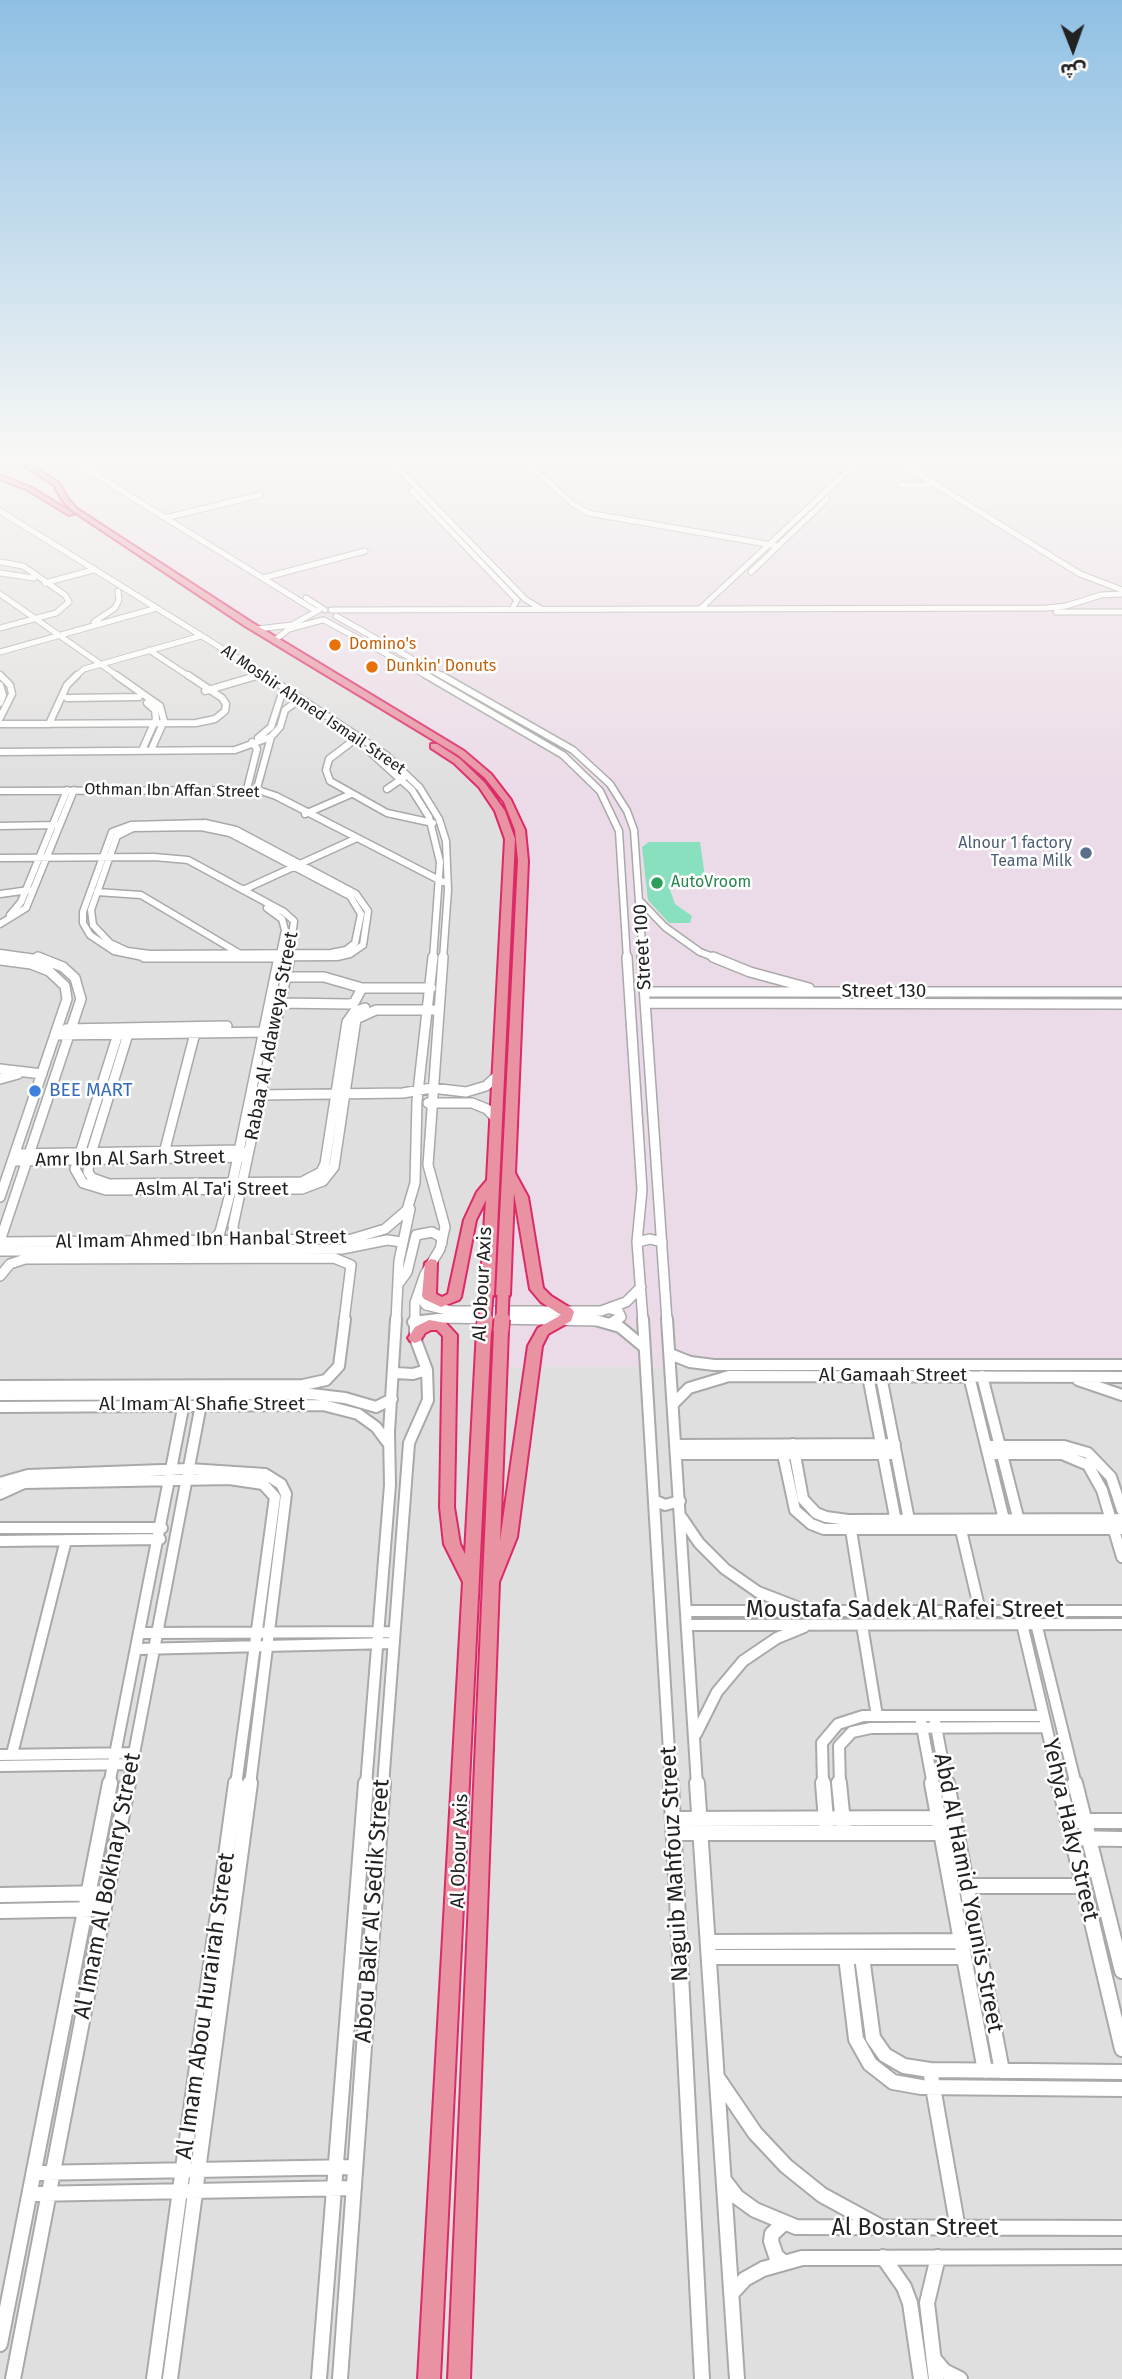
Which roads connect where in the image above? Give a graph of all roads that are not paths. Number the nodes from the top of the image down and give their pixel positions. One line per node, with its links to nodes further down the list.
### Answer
1 (19, 568): 17 (street)
2 (24, 568): 18 (street)
3 (86, 568): 14 (street, Al Moshir Ahmed Ismail Street)
4 (153, 568): 133 (highway, Al Obour Axis)
5 (164, 568): 45 (highway, Al Obour Axis)
6 (252, 568): 16 (street, Street 100)
7 (295, 568): 16 (street)
8 (486, 568): 25 (street)
9 (495, 568): 24 (street)
10 (749, 568): 31 (street)
11 (754, 568): 19 (street)
12 (1058, 568): 23 (street)
13 (1070, 568): 21 (street)
14 (89, 570): 18 (street); 20 (street, Al Moshir Ahmed Ismail Street); 29 (street, Al Moshir Ahmed Ismail Street)
15 (0, 573): 17 (street)
16 (265, 576): 39 (street, Street 100); 40 (street, Street 100)
17 (34, 578): 18 (street)
18 (44, 582): 41 (street)
19 (737, 586)
20 (118, 591): 29 (street, Al Moshir Ahmed Ismail Street); 43 (street)
21 (1122, 592): 23 (street)
22 (0, 597): 28 (street); 41 (street)
23 (1090, 598): 27 (street)
24 (525, 599): 25 (street); 34 (street)
25 (517, 600): 33 (street)
26 (721, 601): 32 (street)
27 (1077, 603): 30 (street); 37 (street)
28 (3, 605): 41 (street)
29 (153, 608): 43 (street); 46 (street); 47 (street, Al Moshir Ahmed Ismail Street)
30 (1059, 608): 32 (street); 36 (street)
31 (699, 609): 32 (street); 34 (street)
32 (712, 609)
33 (512, 610): 34 (street); 35 (street)
34 (543, 610)
35 (359, 611): 36 (street); 40 (street)
36 (1068, 612): 37 (street)
37 (1089, 612): 38 (street)
38 (1122, 612)
39 (314, 613): 40 (street); 42 (street, Street 100); 45 (street)
40 (332, 613): 42 (street); 59 (street, Street 100)
41 (31, 619): 44 (street); 46 (street)
42 (323, 620): 48 (street); 61 (street, Street 100)
43 (92, 623): 46 (street)
44 (0, 627)
45 (257, 629): 48 (highway, Al Obour Axis)
46 (55, 635): 49 (street); 51 (street)
47 (199, 637): 50 (street); 53 (street, Al Moshir Ahmed Ismail Street); 69 (street, Al Moshir Ahmed Ismail Street)
48 (275, 640): 151 (highway, Al Obour Axis)
49 (0, 650)
50 (148, 652): 51 (street); 55 (street)
51 (98, 666): 57 (street); 58 (street); 66 (street); 67 (street)
52 (0, 675): 65 (street)
53 (254, 675): 55 (street); 56 (street, Al Moshir Ahmed Ismail Street)
54 (0, 685): 62 (street)
55 (205, 690): 66 (street)
56 (282, 693): 60 (street, Al Moshir Ahmed Ismail Street); 68 (street)
57 (139, 697): 58 (street); 66 (street)
58 (67, 698): 67 (street)
59 (487, 700): 61 (street); 63 (street, Street 100)
60 (296, 702): 68 (street); 69 (street, Al Moshir Ahmed Ismail Street)
61 (475, 702): 64 (street, Street 100)
62 (0, 703)
63 (516, 716): 64 (street); 96 (street, Street 100)
64 (503, 719): 106 (street, Street 100)
65 (0, 721): 67 (street)
66 (159, 722): 67 (street); 71 (street); 72 (street)
67 (53, 723)
68 (270, 734): 70 (street); 76 (street)
69 (356, 738): 74 (street, Al Moshir Ahmed Ismail Street); 79 (street); 81 (street, Al Moshir Ahmed Ismail Street)
70 (253, 743): 72 (street); 73 (street); 76 (street)
71 (143, 748): 72 (street); 73 (street)
72 (152, 748)
73 (0, 750)
74 (403, 778): 75 (street); 82 (street, Al Moshir Ahmed Ismail Street)
75 (387, 789)
76 (253, 791): 78 (street, Othman Ibn Affan Street); 80 (street, Othman Ibn Affan Street)
77 (0, 792): 78 (street, Othman Ibn Affan Street)
78 (70, 792): 84 (street)
79 (351, 794): 80 (street); 82 (street)
80 (304, 814): 85 (street, Othman Ibn Affan Street)
81 (440, 820): 82 (street); 91 (street, Al Moshir Ahmed Ismail Street)
82 (428, 821): 90 (street, Al Moshir Ahmed Ismail Street)
83 (0, 827): 84 (street)
84 (55, 827): 87 (street)
85 (351, 838): 89 (street); 90 (street, Othman Ibn Affan Street)
86 (0, 860): 87 (street, Rabaa Al Adaweya Street)
87 (42, 860): 88 (street, Rabaa Al Adaweya Street); 95 (street)
88 (104, 860): 89 (street); 92 (street, Rabaa Al Adaweya Street); 93 (street); 102 (street)
89 (296, 863): 92 (street); 103 (street)
90 (438, 883): 91 (street, Othman Ibn Affan Street); 109 (street, Al Moshir Ahmed Ismail Street)
91 (448, 888): 121 (street, Al Moshir Ahmed Ismail Street)
92 (239, 889): 102 (street, Rabaa Al Adaweya Street); 103 (street, Rabaa Al Adaweya Street)
93 (97, 892): 98 (street); 100 (street)
94 (4, 894): 95 (street)
95 (28, 894): 97 (street)
96 (640, 901): 107 (street, Street 100); 112 (street)
97 (0, 922)
98 (216, 940): 100 (street); 101 (street)
99 (0, 953): 127 (street)
100 (205, 954): 101 (street)
101 (239, 954): 102 (street)
102 (279, 955): 103 (street); 124 (street, Rabaa Al Adaweya Street)
103 (289, 955): 105 (street, Rabaa Al Adaweya Street)
104 (0, 960): 126 (street)
105 (285, 977): 108 (street); 116 (street, Rabaa Al Adaweya Street)
106 (628, 980): 107 (street); 122 (street, Street 100)
107 (645, 980): 110 (street, Street 100)
108 (362, 988): 109 (street); 116 (street)
109 (431, 988): 120 (street, Al Moshir Ahmed Ismail Street)
110 (646, 992): 111 (street, Street 130); 117 (street, Street 100)
111 (682, 992): 112 (street, Street 130); 115 (street)
112 (828, 992): 113 (street, Street 130)
113 (890, 992): 114 (street, Street 130); 118 (street)
114 (1122, 992)
115 (681, 1002): 117 (street, Street 130); 118 (street, Street 130)
116 (279, 1003): 125 (street, Rabaa Al Adaweya Street)
117 (646, 1003): 123 (street, Street 100)
118 (893, 1003): 119 (street, Street 130)
119 (1122, 1004)
120 (429, 1008): 121 (street); 138 (street, Al Moshir Ahmed Ismail Street); 139 (street, Aslm Al Ta'i Street)
121 (439, 1008): 135 (street, Al Moshir Ahmed Ismail Street)
122 (630, 1018): 123 (street); 136 (street, Street 100)
123 (647, 1018): 137 (street, Street 100)
124 (263, 1029): 125 (street); 127 (street); 128 (street); 140 (street, Rabaa Al Adaweya Street)
125 (274, 1029): 141 (street, Rabaa Al Adaweya Street)
126 (57, 1032): 127 (street); 132 (street)
127 (71, 1032): 129 (street); 148 (street)
128 (195, 1033): 129 (street); 146 (street)
129 (123, 1034): 147 (street); 149 (street)
130 (0, 1069): 131 (street)
131 (19, 1073): 132 (street); 134 (street)
132 (42, 1074): 150 (street)
133 (499, 1075): 135 (street); 143 (highway, Al Obour Axis)
134 (0, 1079)
135 (432, 1088): 138 (street); 142 (street, Al Moshir Ahmed Ismail Street)
136 (634, 1091): 137 (street); 161 (street, Street 100)
137 (652, 1091): 162 (street, Street 100)
138 (418, 1096): 139 (street); 142 (street); 156 (street)
139 (340, 1097): 141 (street); 154 (street, Aslm Al Ta'i Street)
140 (249, 1098): 141 (street); 144 (street, Rabaa Al Adaweya Street)
141 (260, 1098): 145 (street, Rabaa Al Adaweya Street)
142 (431, 1103): 143 (street); 160 (street)
143 (496, 1119): 152 (highway, Al Obour Axis)
144 (237, 1154): 145 (street, Amr Ibn Al Sarh Street); 146 (street, Amr Ibn Al Sarh Street); 153 (street, Rabaa Al Adaweya Street)
145 (249, 1154): 154 (street, Rabaa Al Adaweya Street)
146 (164, 1155): 147 (street, Amr Ibn Al Sarh Street)
147 (90, 1156): 149 (street, Amr Ibn Al Sarh Street); 153 (street, Aslm Al Ta'i Street)
148 (28, 1157): 149 (street, Amr Ibn Al Sarh Street); 150 (street, Amr Ibn Al Sarh Street); 158 (street)
149 (78, 1157): 153 (street, Aslm Al Ta'i Street)
150 (13, 1158): 155 (street)
151 (510, 1174): 171 (highway); 174 (highway, Al Obour Axis, bridge)
152 (494, 1179): 166 (highway); 174 (highway, Al Obour Axis, bridge)
153 (231, 1186): 154 (street, Aslm Al Ta'i Street); 163 (street, Rabaa Al Adaweya Street)
154 (242, 1186): 164 (street, Rabaa Al Adaweya Street)
155 (0, 1197)
156 (412, 1203): 157 (street, Al Imam Ahmed Ibn Hanbal Street); 159 (street, Abou Bakr Al Sedik Street)
157 (369, 1240): 159 (street, Al Imam Ahmed Ibn Hanbal Street); 164 (street, Al Imam Ahmed Ibn Hanbal Street)
158 (0, 1241): 163 (street, Al Imam Ahmed Ibn Hanbal Street)
159 (402, 1242): 168 (street, Abou Bakr Al Sedik Street)
160 (442, 1242): 166 (street); 168 (street)
161 (637, 1242): 162 (street); 169 (street, Street 100)
162 (662, 1242): 177 (street, Street 100)
163 (212, 1245): 164 (street, Al Imam Ahmed Ibn Hanbal Street); 165 (street, Al Imam Ahmed Ibn Hanbal Street)
164 (233, 1245)
165 (0, 1251)
166 (432, 1263): 171 (street); 172 (street)
167 (0, 1276): 189 (street)
168 (399, 1283): 181 (street, Abou Bakr Al Sedik Street)
169 (642, 1286): 170 (street); 176 (street, Street 100)
170 (610, 1309): 171 (street); 173 (street)
171 (567, 1315): 172 (street); 173 (street); 230 (highway)
172 (413, 1322): 175 (street)
173 (611, 1323): 176 (street)
174 (492, 1330): 229 (highway, Al Obour Axis); 230 (highway, Al Obour Axis)
175 (415, 1338): 179 (street); 229 (highway)
176 (645, 1349): 213 (street, Naguib Mahfouz Street)
177 (670, 1354): 180 (street, Al Gamaah Street); 194 (street, Naguib Mahfouz Street)
178 (1122, 1365): 180 (street, Al Gamaah Street)
179 (427, 1370): 181 (street); 198 (street, Abou Bakr Al Sedik Street)
180 (774, 1371): 182 (street, Al Gamaah Street); 194 (street, Al Gamaah Street)
181 (395, 1373): 193 (street, Abou Bakr Al Sedik Street)
182 (868, 1376): 183 (street, Al Gamaah Street); 202 (street)
183 (881, 1376): 184 (street, Al Gamaah Street); 203 (street)
184 (969, 1376): 185 (street, Al Gamaah Street); 204 (street)
185 (982, 1376): 186 (street, Al Gamaah Street); 205 (street)
186 (1052, 1377): 187 (street, Al Gamaah Street); 192 (street)
187 (1122, 1377)
188 (0, 1386): 190 (street)
189 (88, 1388): 190 (street, Al Imam Al Shafie Street); 195 (street, Al Imam Al Shafie Street)
190 (69, 1389): 191 (street, Al Imam Al Shafie Street)
191 (0, 1395)
192 (1122, 1395)
193 (393, 1397): 196 (street, Al Imam Al Shafie Street); 199 (street, Abou Bakr Al Sedik Street)
194 (673, 1404): 200 (street, Naguib Mahfouz Street)
195 (184, 1405): 196 (street, Al Imam Al Shafie Street); 196 (street); 197 (street, Al Imam Al Shafie Street); 207 (street, Al Imam Al Bokhary Street)
196 (201, 1405): 199 (street, Al Imam Al Shafie Street); 206 (street, Al Imam Al Bokhary Street)
197 (0, 1407)
198 (409, 1443): 199 (street); 210 (street, Abou Bakr Al Sedik Street)
199 (389, 1444): 209 (street, Abou Bakr Al Sedik Street)
200 (676, 1449): 201 (street); 214 (street, Naguib Mahfouz Street)
201 (787, 1449): 202 (street); 218 (street); 224 (street)
202 (882, 1449): 203 (street); 218 (street)
203 (895, 1449): 219 (street)
204 (987, 1450): 205 (street); 220 (street)
205 (1002, 1450): 211 (street); 217 (street); 221 (street)
206 (187, 1474): 207 (street); 241 (street, Al Imam Al Bokhary Street); 244 (street, Al Imam Abou Hurairah Street)
207 (172, 1475): 208 (street); 212 (street); 225 (street, Al Imam Al Bokhary Street)
208 (0, 1483)
209 (390, 1485): 210 (street); 242 (street, Abou Bakr Al Sedik Street)
210 (405, 1485): 243 (street, Abou Bakr Al Sedik Street)
211 (1119, 1490): 215 (street)
212 (0, 1494)
213 (656, 1501): 214 (street); 261 (street, Naguib Mahfouz Street)
214 (680, 1501): 216 (street, Naguib Mahfouz Street)
215 (1122, 1510)
216 (681, 1516): 231 (street); 235 (street, Naguib Mahfouz Street)
217 (1117, 1524): 221 (street); 228 (street)
218 (896, 1525): 219 (street); 224 (street)
219 (910, 1525): 220 (street); 223 (street)
220 (1005, 1525): 221 (street); 223 (street)
221 (1020, 1525)
222 (0, 1528): 225 (street)
223 (961, 1530): 233 (street)
224 (851, 1531): 232 (street)
225 (161, 1533): 226 (street); 240 (street, Al Imam Al Bokhary Street)
226 (66, 1540): 227 (street); 253 (street)
227 (0, 1541)
228 (1122, 1557)
229 (469, 1579): 326 (highway, Al Obour Axis)
230 (492, 1581): 327 (highway, Al Obour Axis)
231 (806, 1611): 232 (street, Moustafa Sadek Al Rafei Street); 235 (street, Moustafa Sadek Al Rafei Street)
232 (864, 1611): 233 (street, Moustafa Sadek Al Rafei Street)
233 (980, 1611): 236 (street, Moustafa Sadek Al Rafei Street)
234 (1122, 1611): 236 (street, Moustafa Sadek Al Rafei Street)
235 (688, 1618): 238 (street, Moustafa Sadek Al Rafei Street); 251 (street, Naguib Mahfouz Street)
236 (1027, 1618): 237 (street, Moustafa Sadek Al Rafei Street); 239 (street, Moustafa Sadek Al Rafei Street); 250 (street, Yehya Haky Street); 264 (street, Yehya Haky Street)
237 (1122, 1624)
238 (808, 1625): 239 (street, Moustafa Sadek Al Rafei Street); 251 (street)
239 (862, 1625): 247 (street)
240 (140, 1633): 241 (street); 246 (street, Al Imam Al Bokhary Street)
241 (157, 1633): 244 (street); 245 (street, Al Imam Al Bokhary Street)
242 (378, 1638): 243 (street); 244 (street); 299 (street, Abou Bakr Al Sedik Street)
243 (393, 1638): 300 (street, Abou Bakr Al Sedik Street)
244 (263, 1639): 245 (street); 301 (street, Al Imam Abou Hurairah Street)
245 (154, 1648): 246 (street); 254 (street, Al Imam Al Bokhary Street)
246 (137, 1649): 252 (street, Al Imam Al Bokhary Street)
247 (877, 1716): 248 (street); 258 (street)
248 (921, 1721): 249 (street); 257 (street, Abd Al Hamid Younis Street); 259 (street)
249 (935, 1721): 250 (street); 260 (street, Abd Al Hamid Younis Street)
250 (1045, 1721): 263 (street, Yehya Haky Street)
251 (695, 1736): 262 (street, Naguib Mahfouz Street)
252 (116, 1752): 253 (street); 254 (street); 256 (street, Al Imam Al Bokhary Street)
253 (11, 1757): 255 (street); 255 (street); 256 (street)
254 (133, 1758): 256 (street); 277 (street, Al Imam Al Bokhary Street)
255 (0, 1764)
256 (113, 1766): 278 (street, Al Imam Al Bokhary Street)
257 (939, 1817): 259 (street); 260 (street); 270 (street, Abd Al Hamid Younis Street)
258 (825, 1818): 259 (street); 262 (street); 268 (street)
259 (842, 1818): 269 (street)
260 (953, 1818): 271 (street, Abd Al Hamid Younis Street)
261 (673, 1819): 262 (street); 266 (street, Naguib Mahfouz Street)
262 (701, 1819): 267 (street, Naguib Mahfouz Street)
263 (1068, 1821): 264 (street); 272 (street, Yehya Haky Street)
264 (1085, 1821): 265 (street); 273 (street, Yehya Haky Street)
265 (1122, 1821)
266 (674, 1833): 267 (street); 328 (street, Naguib Mahfouz Street)
267 (702, 1833): 268 (street); 285 (street, Naguib Mahfouz Street)
268 (827, 1833): 269 (street)
269 (844, 1833): 270 (street)
270 (941, 1833): 271 (street); 283 (street, Abd Al Hamid Younis Street)
271 (956, 1833): 275 (street, Abd Al Hamid Younis Street)
272 (1072, 1838): 273 (street); 276 (street, Yehya Haky Street)
273 (1089, 1838): 274 (street); 290 (street, Yehya Haky Street)
274 (1122, 1839)
275 (966, 1886): 276 (street); 284 (street, Abd Al Hamid Younis Street)
276 (1084, 1886): 291 (street, Yehya Haky Street)
277 (107, 1893): 278 (street); 280 (street, Al Imam Al Bokhary Street)
278 (89, 1894): 279 (street); 281 (street, Al Imam Al Bokhary Street)
279 (0, 1895)
280 (104, 1909): 281 (street); 303 (street, Al Imam Al Bokhary Street)
281 (86, 1910): 282 (street); 302 (street, Al Imam Al Bokhary Street)
282 (0, 1912)
283 (961, 1941): 284 (street); 285 (street); 289 (street, Abd Al Hamid Younis Street)
284 (977, 1941): 294 (street, Abd Al Hamid Younis Street)
285 (709, 1942): 286 (street, Naguib Mahfouz Street)
286 (710, 1957): 287 (street); 296 (street, Naguib Mahfouz Street)
287 (846, 1957): 288 (street); 297 (street)
288 (862, 1957): 289 (street); 292 (street)
289 (964, 1957): 293 (street, Abd Al Hamid Younis Street)
290 (1122, 1971)
291 (1122, 2049)
292 (930, 2070): 293 (street); 297 (street)
293 (985, 2071): 294 (street)
294 (1002, 2071): 295 (street)
295 (1122, 2072)
296 (718, 2078): 304 (street, Naguib Mahfouz Street); 311 (street)
297 (934, 2087): 298 (street); 313 (street)
298 (1122, 2089)
299 (336, 2167): 300 (street); 301 (street); 306 (street, Abou Bakr Al Sedik Street)
300 (355, 2167): 305 (street, Abou Bakr Al Sedik Street)
301 (190, 2170): 303 (street); 307 (street, Al Imam Abou Hurairah Street)
302 (34, 2173): 303 (street); 309 (street, Al Imam Al Bokhary Street)
303 (53, 2173): 308 (street, Al Imam Al Bokhary Street)
304 (724, 2180): 310 (street, Al Bostan Street); 318 (street, Naguib Mahfouz Street)
305 (354, 2188): 306 (street); 325 (street, Abou Bakr Al Sedik Street)
306 (334, 2189): 307 (street); 324 (street, Abou Bakr Al Sedik Street)
307 (188, 2190): 308 (street); 322 (street, Al Imam Abou Hurairah Street); 323 (street, Al Imam Abou Hurairah Street)
308 (49, 2193): 309 (street); 321 (street, Al Imam Al Bokhary Street)
309 (30, 2194): 319 (street, Al Imam Al Bokhary Street)
310 (783, 2224): 311 (street, Al Bostan Street); 317 (street)
311 (884, 2228): 313 (street, Al Bostan Street)
312 (1122, 2228): 313 (street, Al Bostan Street)
313 (958, 2229)
314 (883, 2257): 315 (street, Al Bostan Street); 317 (street, Al Bostan Street); 330 (street)
315 (938, 2257): 316 (street, Al Bostan Street); 320 (street)
316 (1122, 2258)
317 (782, 2261): 318 (street, Al Bostan Street)
318 (732, 2293): 329 (street, Naguib Mahfouz Street)
319 (0, 2344)
320 (933, 2358): 331 (street); 332 (street)
321 (13, 2379)
322 (154, 2379)
323 (170, 2379)
324 (320, 2379)
325 (340, 2379)
326 (429, 2379)
327 (459, 2379)
328 (702, 2379)
329 (737, 2379)
330 (921, 2379)
331 (936, 2379)
332 (960, 2379)

